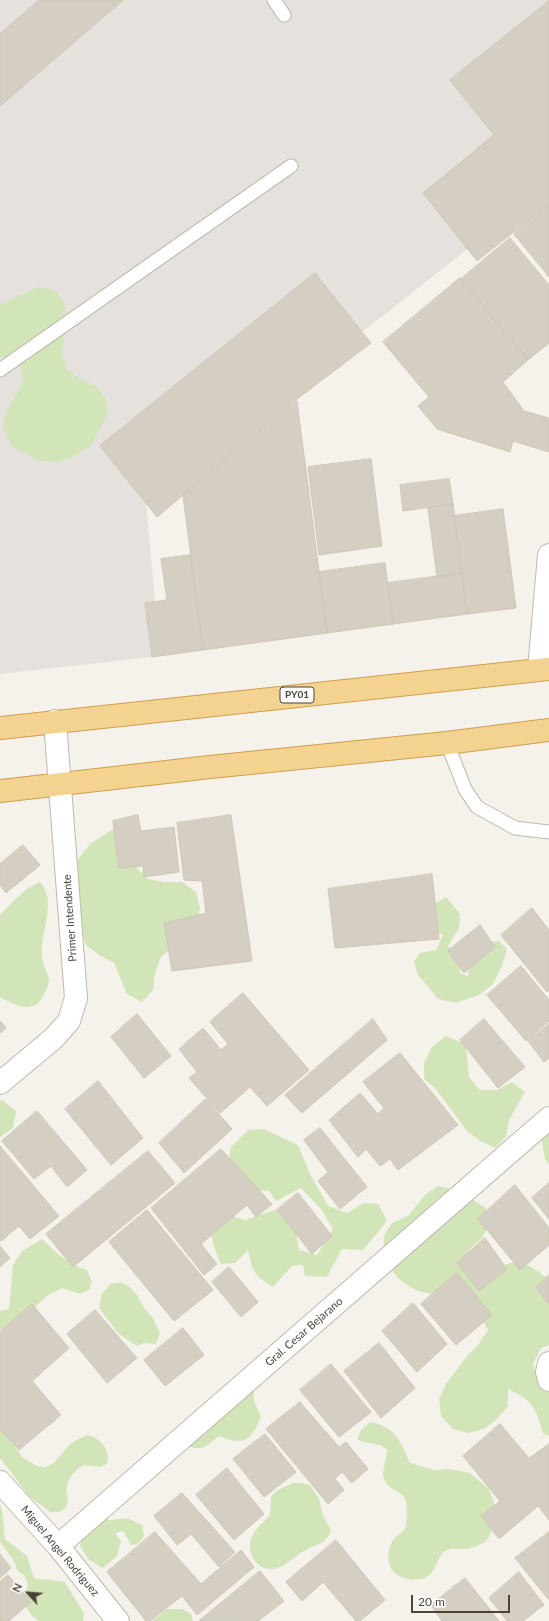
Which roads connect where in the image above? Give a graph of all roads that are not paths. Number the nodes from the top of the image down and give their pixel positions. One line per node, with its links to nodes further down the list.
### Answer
1 (274, 0): 2 (lane)
2 (284, 15)
3 (291, 166): 4 (lane)
4 (0, 370)
5 (549, 555): 6 (street)
6 (544, 669): 7 (highway, PY01)
7 (55, 721): 8 (highway, PY01); 11 (street, Primer Intendente)
8 (0, 728)
9 (549, 730): 10 (highway)
10 (447, 743): 11 (highway); 13 (lane)
11 (61, 784): 12 (highway); 14 (street, Primer Intendente)
12 (0, 791)
13 (549, 832)
14 (0, 1083)
15 (549, 1118): 19 (street, Gral. Cesar Bejarano)
16 (549, 1363): 17 (street)
17 (549, 1380)
18 (0, 1482): 19 (street, Miguel Angel Rodriguez)
19 (58, 1546): 20 (street, Miguel Angel Rodriguez)
20 (118, 1621)

